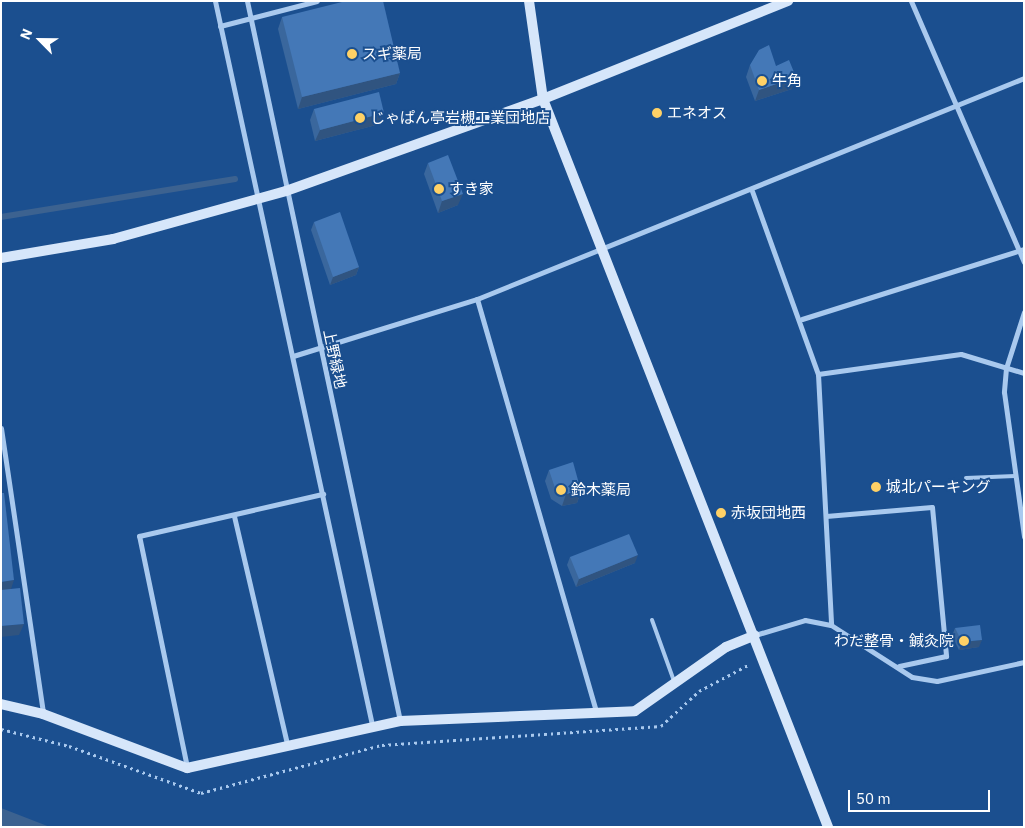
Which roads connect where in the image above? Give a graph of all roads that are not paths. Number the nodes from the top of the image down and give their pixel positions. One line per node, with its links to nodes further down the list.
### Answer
1 (215, 1): 8 (street)
2 (247, 1): 7 (street, 上野緑地)
3 (317, 1): 7 (street)
4 (529, 1): 10 (street)
5 (788, 1): 10 (street)
6 (911, 1): 11 (street)
7 (251, 18): 8 (street); 12 (street, 上野緑地)
8 (220, 26): 14 (street)
9 (1024, 78): 11 (street)
10 (543, 98): 12 (street); 15 (street)
11 (954, 109): 13 (street); 16 (street)
12 (286, 191): 14 (street); 22 (street, 上野緑地)
13 (752, 191): 15 (street); 21 (street)
14 (258, 200): 17 (street); 23 (street)
15 (601, 248): 19 (street); 36 (street)
16 (1022, 250): 18 (street); 21 (street)
17 (1, 258)
18 (1024, 262)
19 (477, 299): 22 (street); 42 (street)
20 (1024, 312): 24 (street)
21 (802, 319): 26 (street)
22 (320, 348): 23 (street); 43 (street, 上野緑地)
23 (293, 356): 30 (street)
24 (1006, 368): 25 (street); 26 (street); 28 (street)
25 (1024, 373)
26 (818, 374): 32 (street)
27 (1, 428): 41 (street)
28 (1015, 476): 29 (lane); 33 (street)
29 (966, 478)
30 (324, 494): 31 (street); 44 (street)
31 (234, 516): 45 (street); 46 (street)
32 (826, 516): 35 (street); 38 (street)
33 (1024, 537)
34 (652, 620): 39 (lane)
35 (831, 625): 36 (street); 38 (street)
36 (755, 636): 39 (street); 47 (street)
37 (1024, 662): 38 (street)
38 (899, 666)
39 (674, 681): 42 (street)
40 (1, 704): 41 (street)
41 (43, 714): 46 (street)
42 (597, 715): 43 (street)
43 (400, 721): 44 (street)
44 (372, 725): 45 (street)
45 (287, 743): 46 (street)
46 (187, 768)
47 (828, 827)

